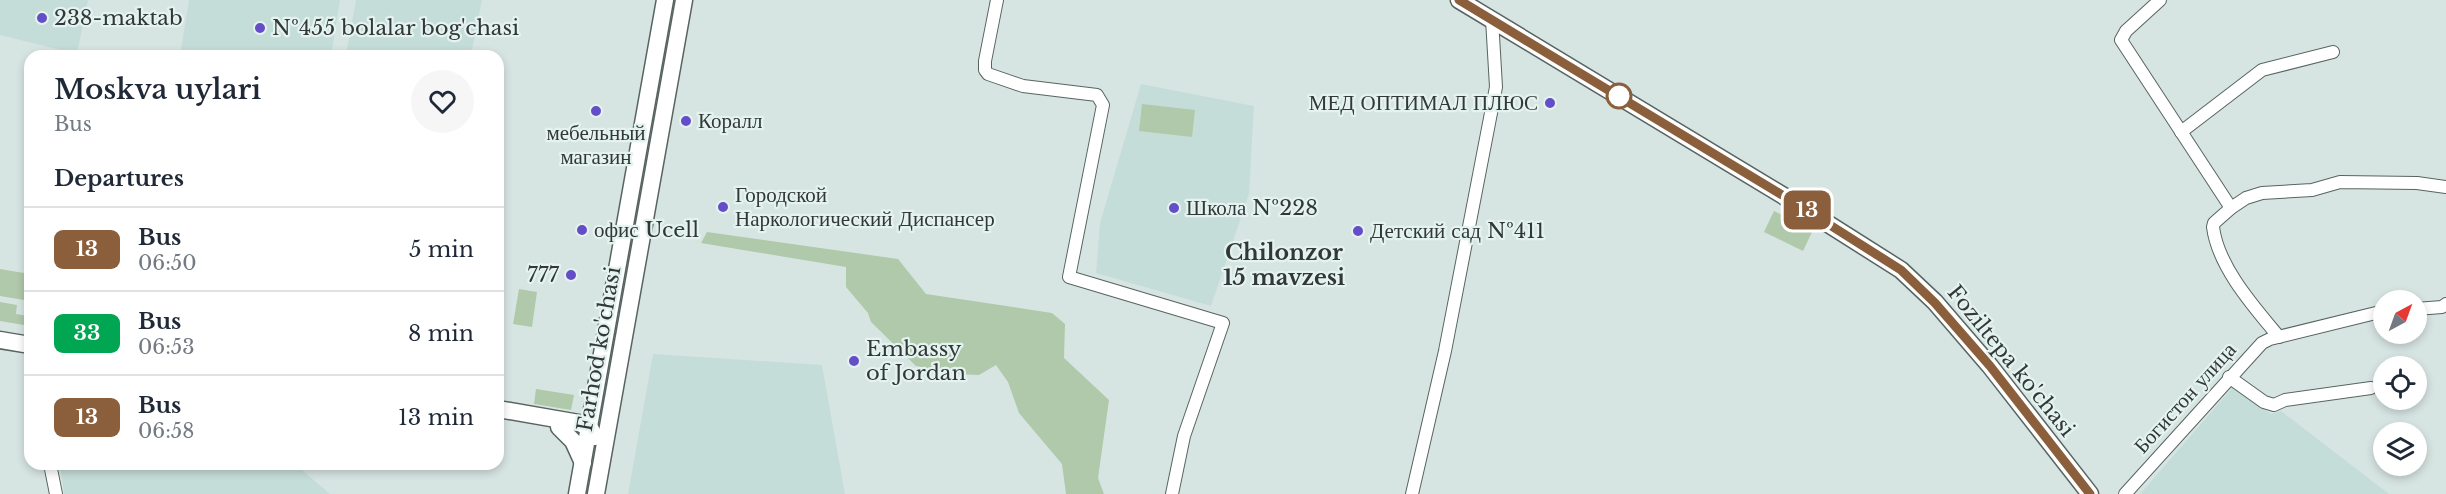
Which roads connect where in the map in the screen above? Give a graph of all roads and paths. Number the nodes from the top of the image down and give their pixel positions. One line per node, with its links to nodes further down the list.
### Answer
1 (665, 0): 22 (main road, Farhod ko'chasi)
2 (684, 0): 23 (main road, Farhod ko'chasi)
3 (998, 0): 34 (street)
4 (1459, 0): 7 (main road, Foziltepa ko'chasi)
5 (1474, 0): 7 (main road, Foziltepa ko'chasi)
6 (2160, 0): 9 (street)
7 (1494, 16): 35 (street); 36 (main road, Foziltepa ko'chasi); 37 (main road, Foziltepa ko'chasi)
8 (2333, 52): 9 (street)
9 (2181, 132): 11 (street)
10 (2446, 187): 11 (street)
11 (2231, 208): 17 (street)
12 (2446, 304): 13 (street)
13 (2427, 308)
14 (2373, 314): 17 (street, Богистон улица)
15 (0, 332): 16 (main road)
16 (24, 336)
17 (2279, 337): 20 (street, Богистон улица)
18 (0, 340): 19 (main road)
19 (24, 344)
20 (2229, 377): 21 (street); 38 (street, Богистон улица)
21 (2371, 388)
22 (596, 394): 26 (main road); 27 (main road, Farhod ko'chasi)
23 (612, 409): 27 (main road); 29 (main road, Farhod ko'chasi)
24 (504, 410): 26 (main road)
25 (504, 419): 26 (main road)
26 (562, 423): 27 (main road); 28 (main road)
27 (590, 428): 28 (main road, Farhod ko'chasi); 29 (main road)
28 (583, 464): 32 (main road, Farhod ko'chasi)
29 (602, 466): 33 (main road, Farhod ko'chasi)
30 (51, 470): 31 (street)
31 (56, 494)
32 (577, 494)
33 (596, 494)
34 (1172, 494)
35 (1412, 494)
36 (2090, 494)
37 (2103, 494)
38 (2125, 494)

